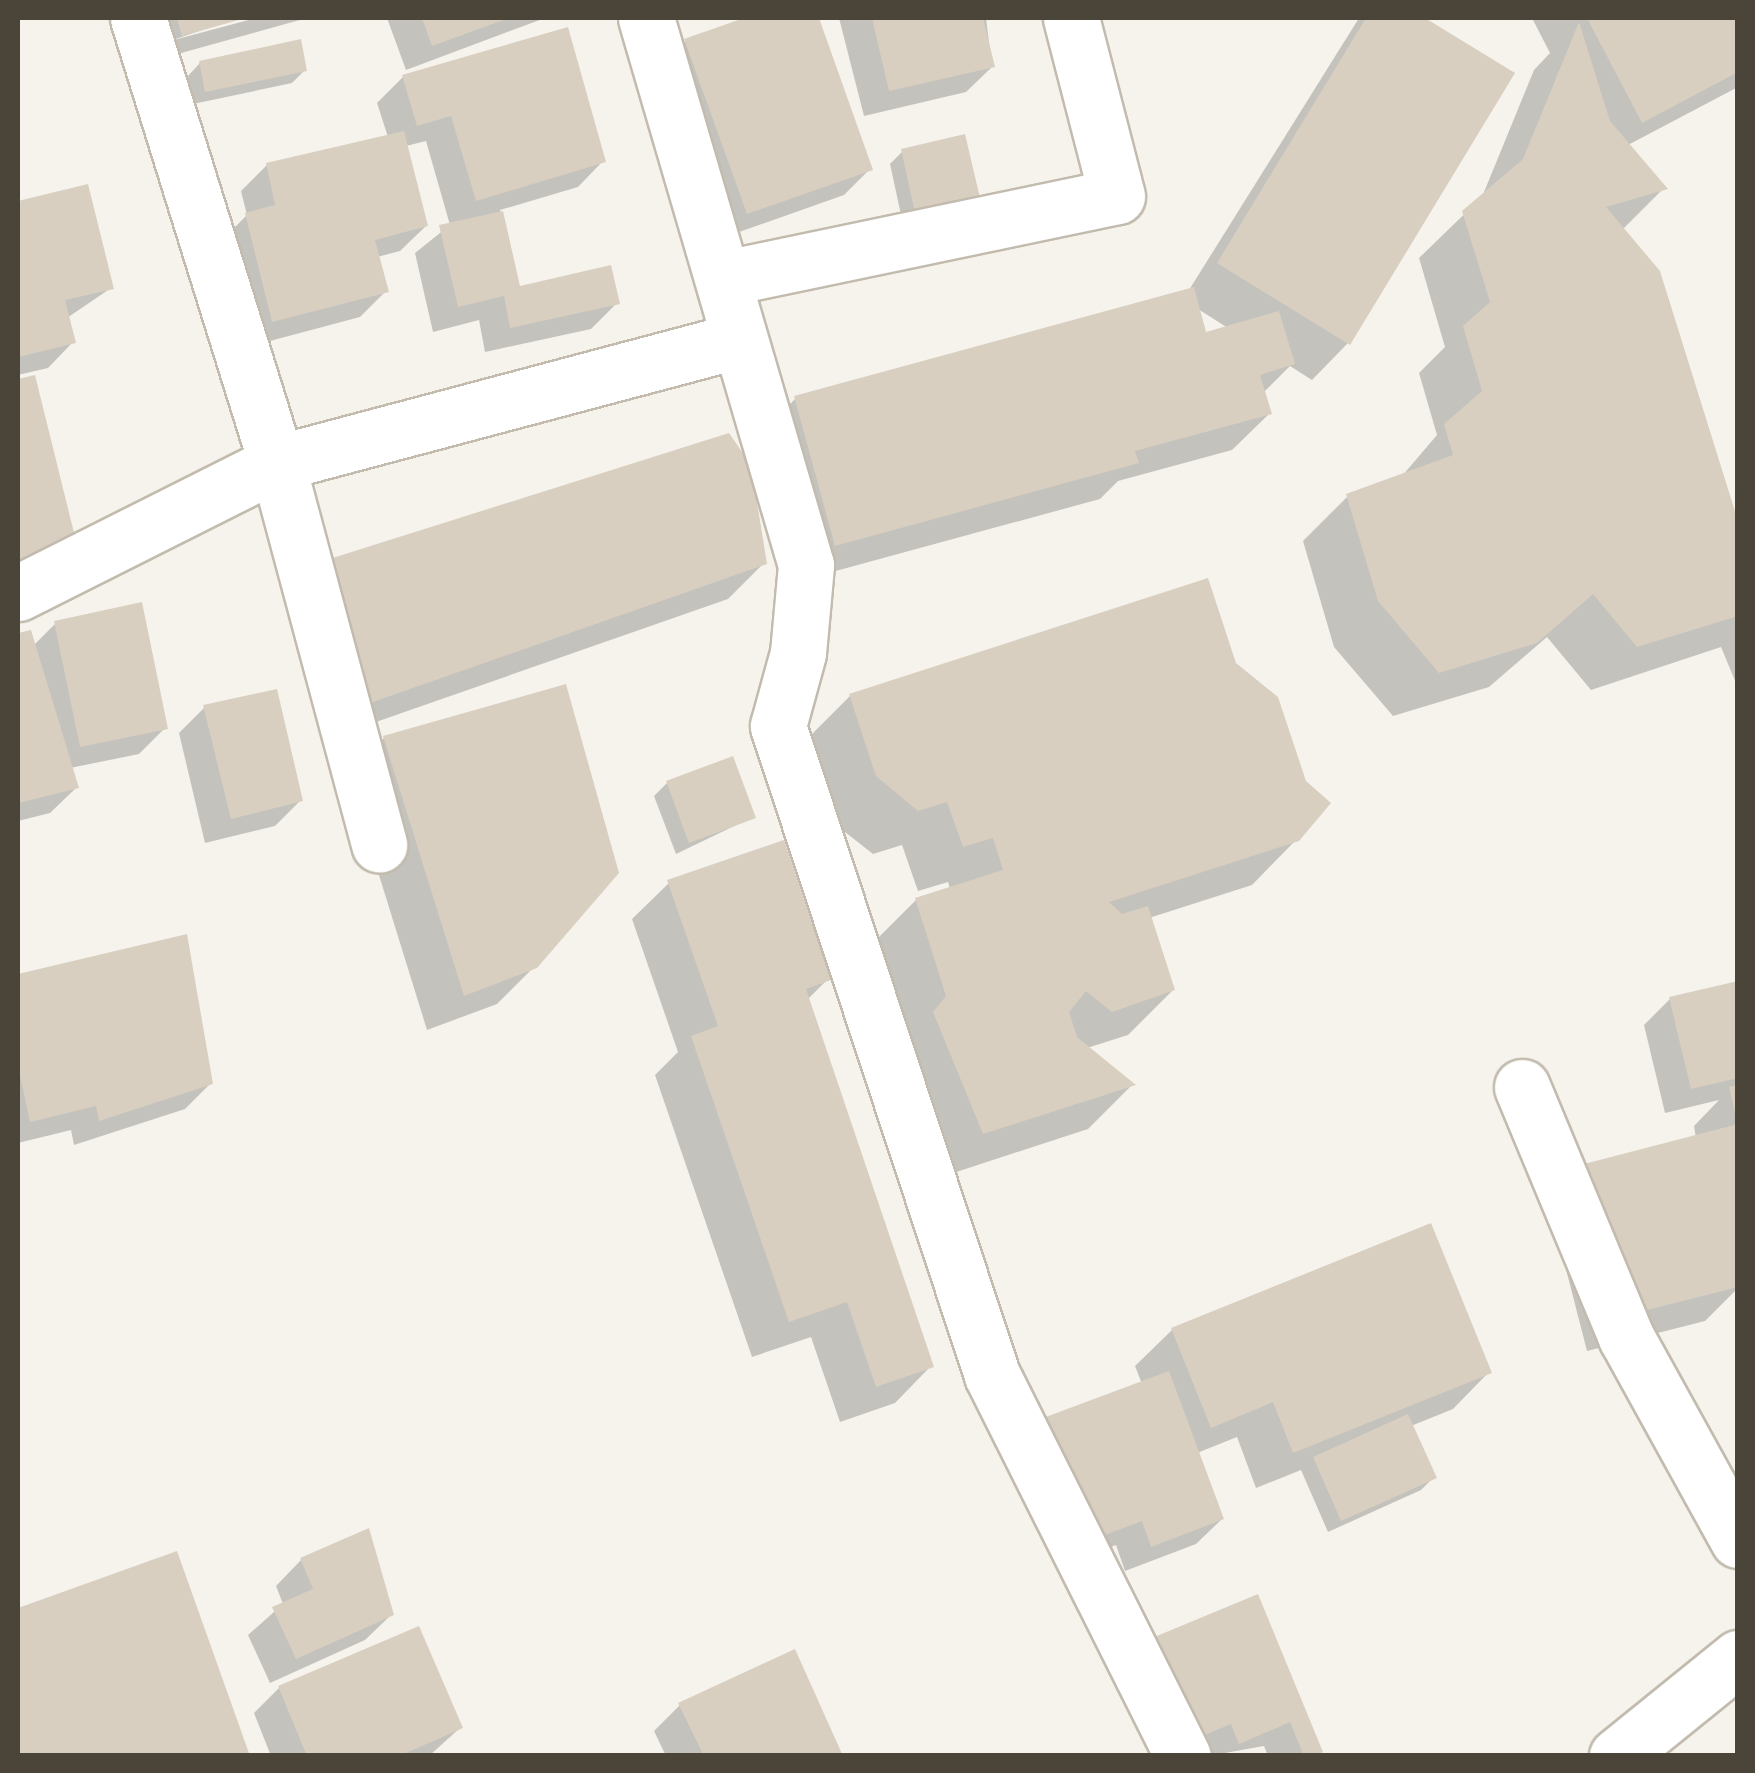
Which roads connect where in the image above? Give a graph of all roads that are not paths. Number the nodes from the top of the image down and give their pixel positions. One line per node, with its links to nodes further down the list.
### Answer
1 (138, 18): 6 (street)
2 (646, 18): 4 (street)
3 (1071, 18): 4 (street)
4 (725, 278): 5 (street)
5 (736, 341): 6 (street); 12 (street)
6 (278, 463): 7 (street); 8 (street)
7 (18, 593)
8 (379, 846)
9 (1522, 1087): 10 (street)
10 (1738, 1540)
11 (1738, 1658): 13 (street)
12 (1183, 1756)
13 (1617, 1756)

